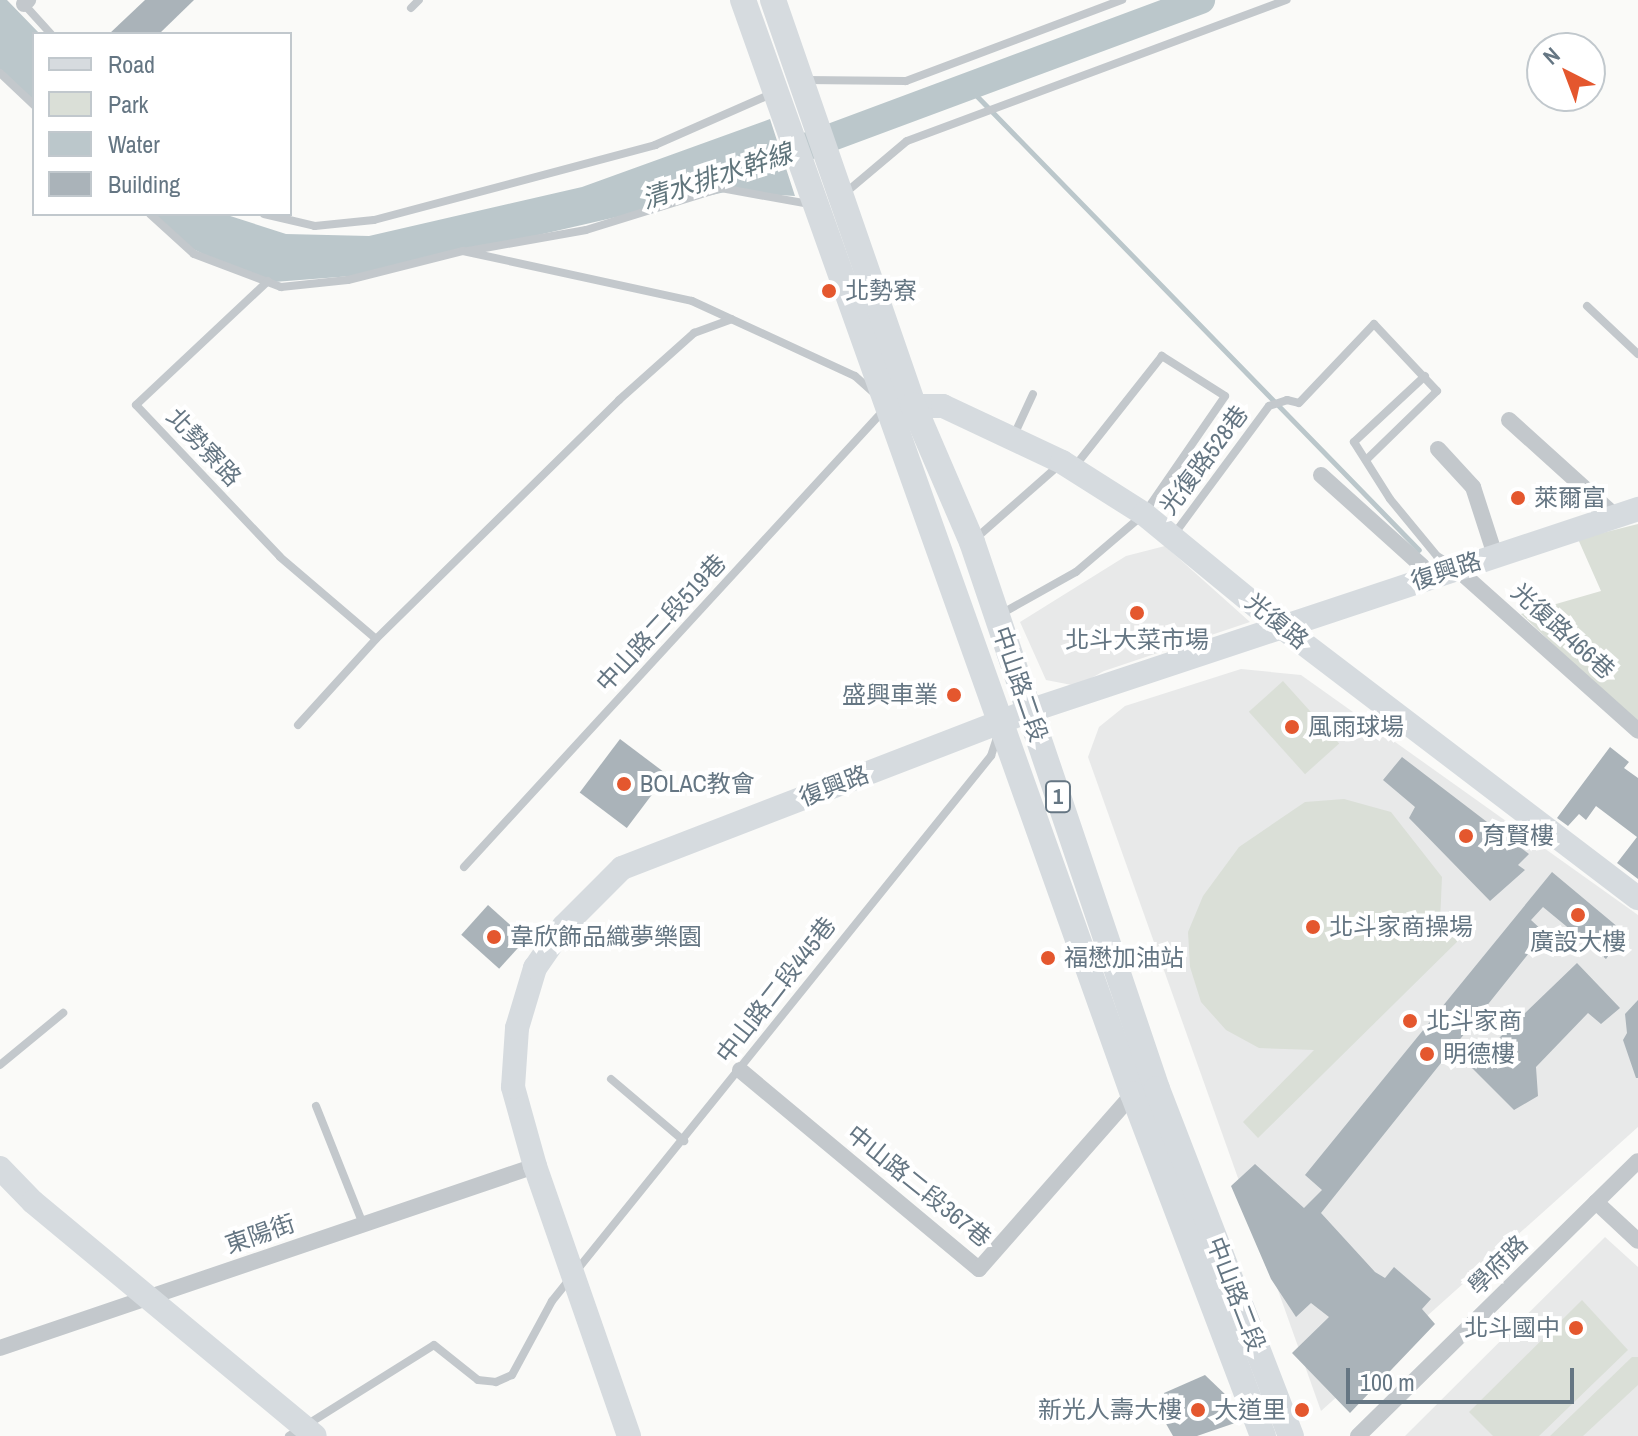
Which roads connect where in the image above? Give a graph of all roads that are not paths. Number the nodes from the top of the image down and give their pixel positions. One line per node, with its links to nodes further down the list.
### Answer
1 (419, 0): 7 (lane)
2 (743, 0): 11 (main road, 1)
3 (773, 0): 10 (main road, 1)
4 (1122, 0): 10 (lane)
5 (1287, 0): 14 (lane)
6 (24, 1): 8 (lane)
7 (411, 8)
8 (49, 32)
9 (0, 73): 12 (lane)
10 (800, 80): 13 (main road, 1)
11 (775, 93): 13 (main road, 1); 16 (lane)
12 (32, 103)
13 (813, 161): 14 (main road, 中山路二段 / 1)
14 (828, 202): 17 (lane); 24 (main road, 中山路二段 / 1)
15 (152, 216): 18 (lane)
16 (272, 216)
17 (463, 251): 18 (lane); 20 (lane)
18 (268, 281): 41 (lane, 北勢寮路)
19 (1587, 306): 21 (lane)
20 (732, 319): 24 (lane); 41 (lane)
21 (1638, 354)
22 (1425, 376): 28 (lane); 28 (lane); 34 (lane, 光復路528巷)
23 (1033, 394): 26 (lane)
24 (900, 406): 26 (street, 光復路); 35 (main road, 中山路二段 / 1); 43 (main road, 中山路二段 / 1); 46 (lane, 中山路二段519巷)
25 (1509, 420): 33 (street)
26 (1012, 439): 29 (street, 光復路)
27 (1438, 449): 36 (street)
28 (1367, 459): 37 (lane)
29 (1067, 466): 32 (street, 光復路); 32 (lane); 35 (lane)
30 (1321, 475): 38 (street)
31 (1638, 509): 33 (street, 復興路)
32 (1144, 514): 34 (street, 光復路); 39 (lane)
33 (1614, 515): 36 (street, 復興路)
34 (1174, 534): 40 (street, 光復路)
35 (972, 542): 39 (main road, 中山路二段 / 1)
36 (1495, 555): 37 (street, 復興路)
37 (1456, 568): 38 (street, 復興路); 45 (street, 光復路466巷)
38 (1432, 575): 40 (street, 復興路)
39 (997, 616): 42 (main road, 中山路二段 / 1)
40 (1283, 628): 42 (street, 復興路); 47 (street, 光復路)
41 (376, 639): 44 (lane)
42 (1029, 711): 43 (street, 復興路); 52 (main road, 中山路二段 / 1)
43 (1002, 721): 50 (lane, 中山路二段445巷); 52 (main road, 中山路二段 / 1); 56 (street, 復興路)
44 (298, 725)
45 (1638, 731)
46 (464, 867)
47 (1638, 898)
48 (63, 1013): 49 (lane)
49 (0, 1065)
50 (740, 1070): 52 (street, 中山路二段367巷); 54 (lane, 中山路二段445巷)
51 (611, 1079): 54 (lane)
52 (1145, 1091): 66 (main road, 中山路二段 / 1); 67 (main road, 中山路二段 / 1)
53 (316, 1106): 59 (lane)
54 (684, 1141): 61 (lane, 中山路二段445巷)
55 (1638, 1161): 58 (street, 學府路)
56 (535, 1166): 59 (street, 東陽街); 61 (street, 復興路)
57 (0, 1168): 62 (street)
58 (1596, 1202): 60 (street); 68 (street, 學府路)
59 (363, 1225): 62 (street, 東陽街)
60 (1638, 1241)
61 (574, 1281): 64 (lane, 中山路二段445巷); 65 (street, 復興路)
62 (151, 1297): 63 (street, 東陽街); 64 (street)
63 (0, 1348)
64 (302, 1432)
65 (629, 1436)
66 (1263, 1436)
67 (1291, 1436)
68 (1358, 1436)

